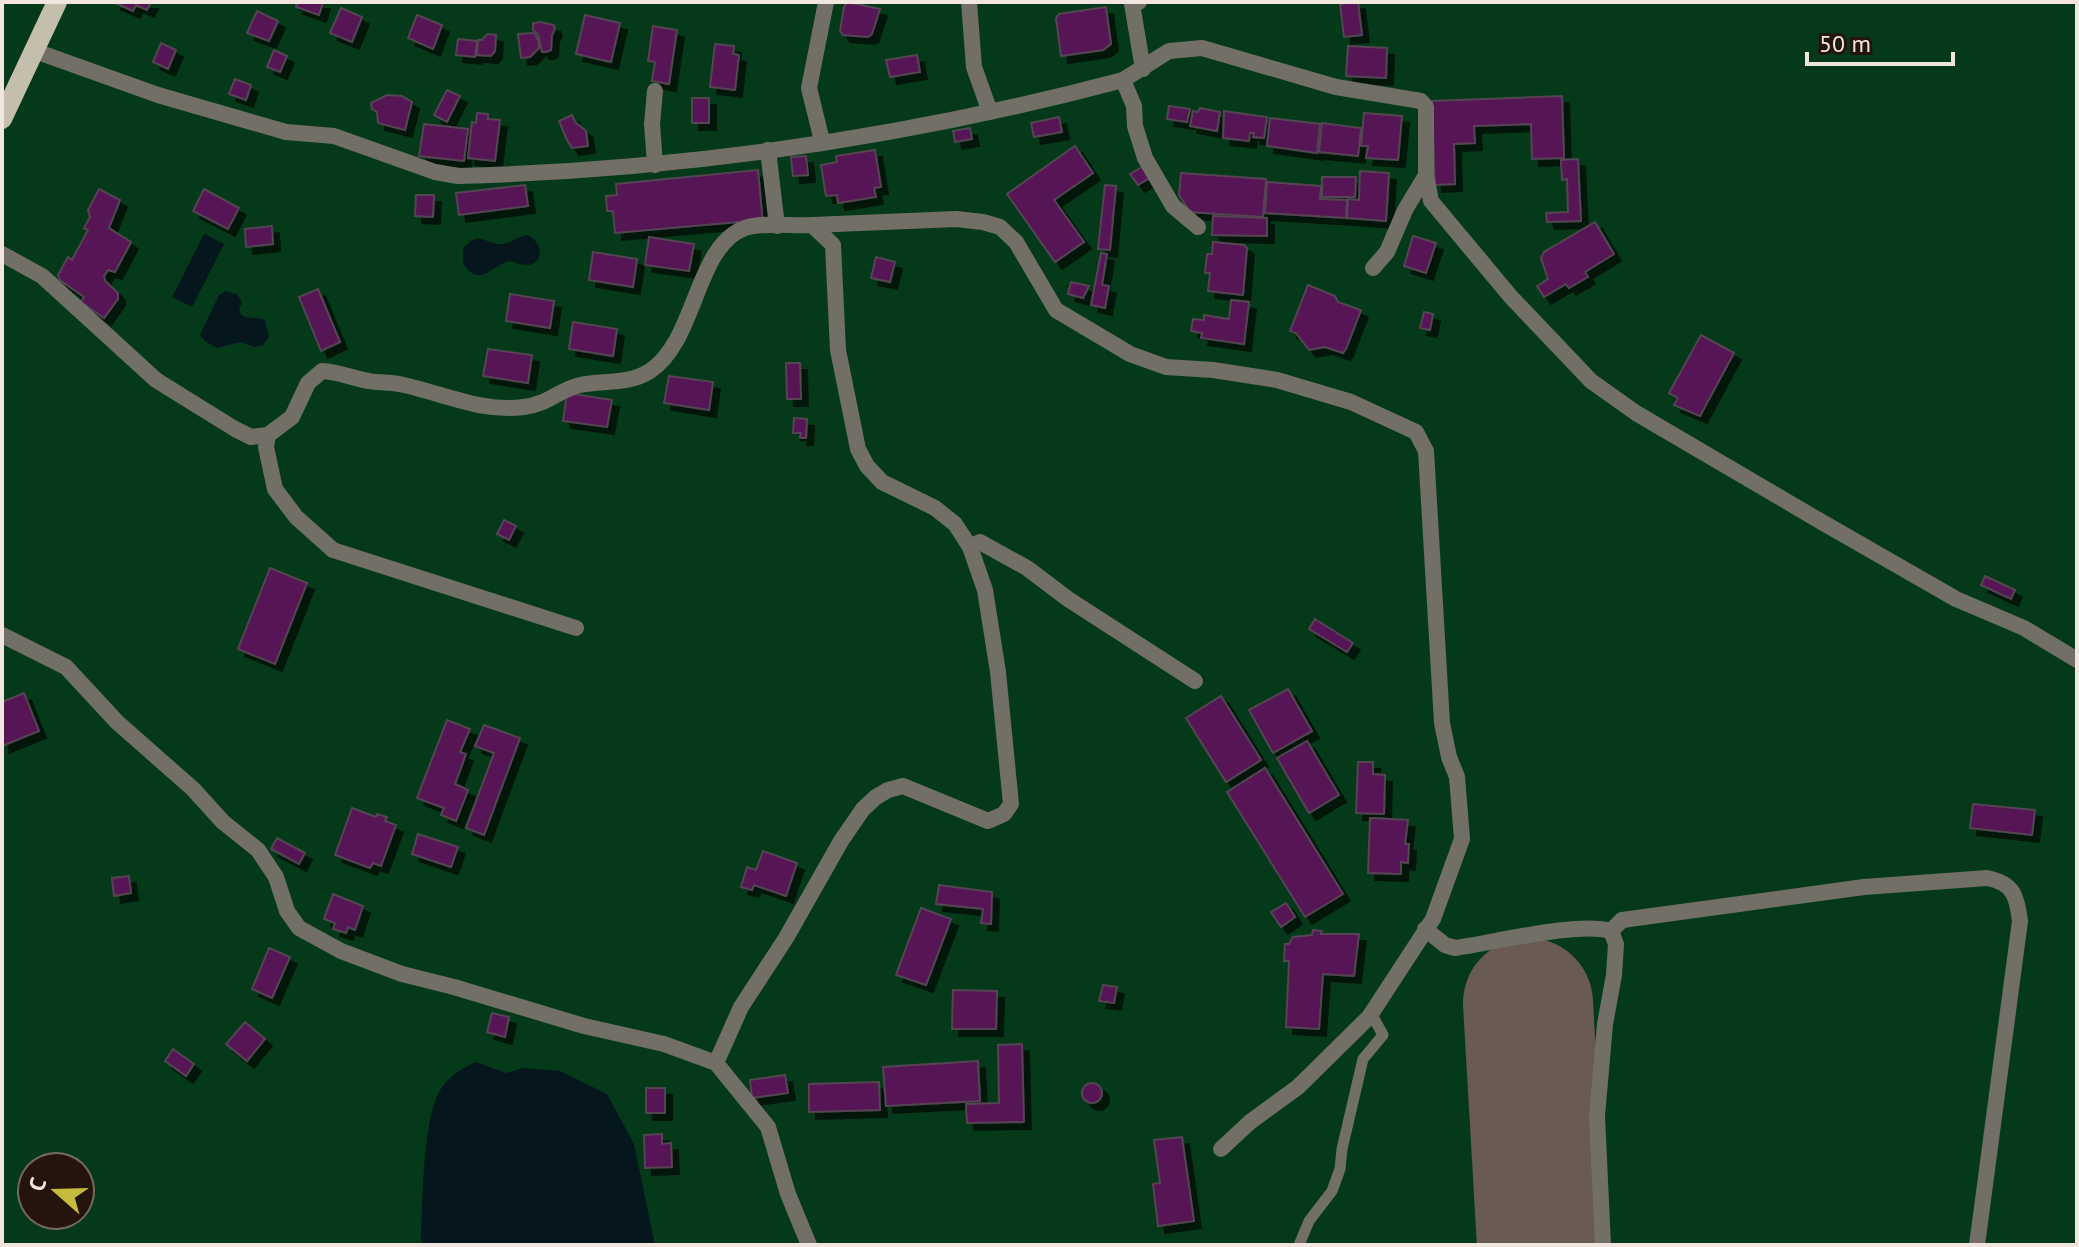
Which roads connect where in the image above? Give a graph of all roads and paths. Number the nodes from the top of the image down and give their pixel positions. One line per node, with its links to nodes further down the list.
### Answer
1 (57, 2): 5 (main road)
2 (826, 2): 12 (street)
3 (969, 2): 10 (street)
4 (1134, 3): 6 (street)
5 (35, 51): 8 (main road); 14 (street)
6 (1143, 69): 7 (street); 15 (street)
7 (1123, 80): 10 (street); 18 (street)
8 (9, 88): 11 (main road)
9 (655, 91): 14 (street)
10 (990, 112): 12 (street)
11 (2, 119)
12 (822, 141): 13 (street)
13 (768, 150): 14 (street); 17 (street)
14 (655, 165)
15 (1426, 175): 20 (street); 25 (street)
16 (812, 225): 17 (street); 22 (street); 27 (street)
17 (777, 226): 21 (street)
18 (1198, 227)
19 (2, 254): 21 (street)
20 (1373, 268)
21 (268, 435): 23 (street)
22 (970, 547): 26 (street); 30 (street)
23 (576, 628)
24 (2, 635): 30 (street)
25 (2077, 660)
26 (1195, 681)
27 (1425, 929): 28 (street); 29 (street)
28 (1611, 931): 34 (street); 35 (street)
29 (1371, 1013): 31 (street); 33 (lane)
30 (716, 1063): 32 (street)
31 (1221, 1149)
32 (809, 1245)
33 (1299, 1245)
34 (1603, 1245)
35 (1977, 1245)

